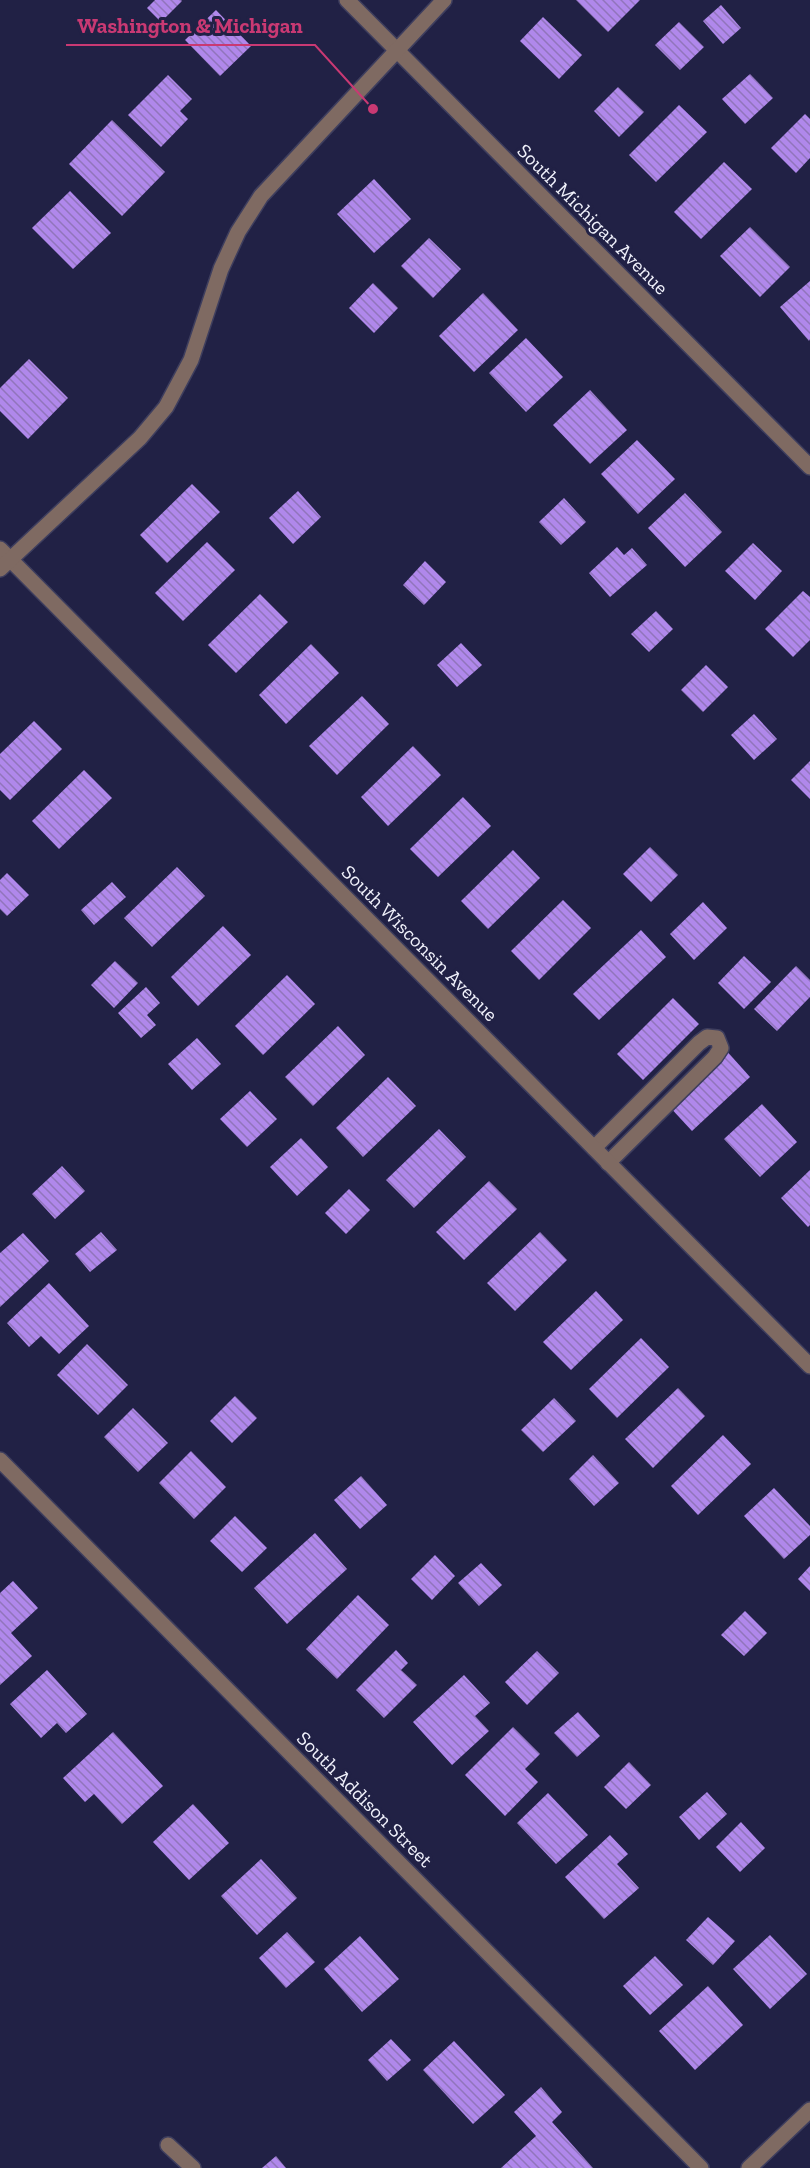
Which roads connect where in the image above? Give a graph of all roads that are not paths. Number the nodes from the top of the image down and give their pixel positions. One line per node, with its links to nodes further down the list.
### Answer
1 (347, 0): 3 (street, South Michigan Avenue)
2 (444, 0): 3 (street)
3 (396, 50): 4 (street, South Michigan Avenue); 5 (street)
4 (810, 467)
5 (4, 559): 6 (street, South Wisconsin Avenue)
6 (594, 1148): 7 (street, South Wisconsin Avenue); 7 (street)
7 (608, 1163): 8 (street, South Wisconsin Avenue)
8 (810, 1366)
9 (0, 1460): 13 (street, South Addison Street)
10 (810, 2110): 14 (street)
11 (168, 2145): 12 (street)
12 (193, 2168)
13 (701, 2168)
14 (749, 2168)

